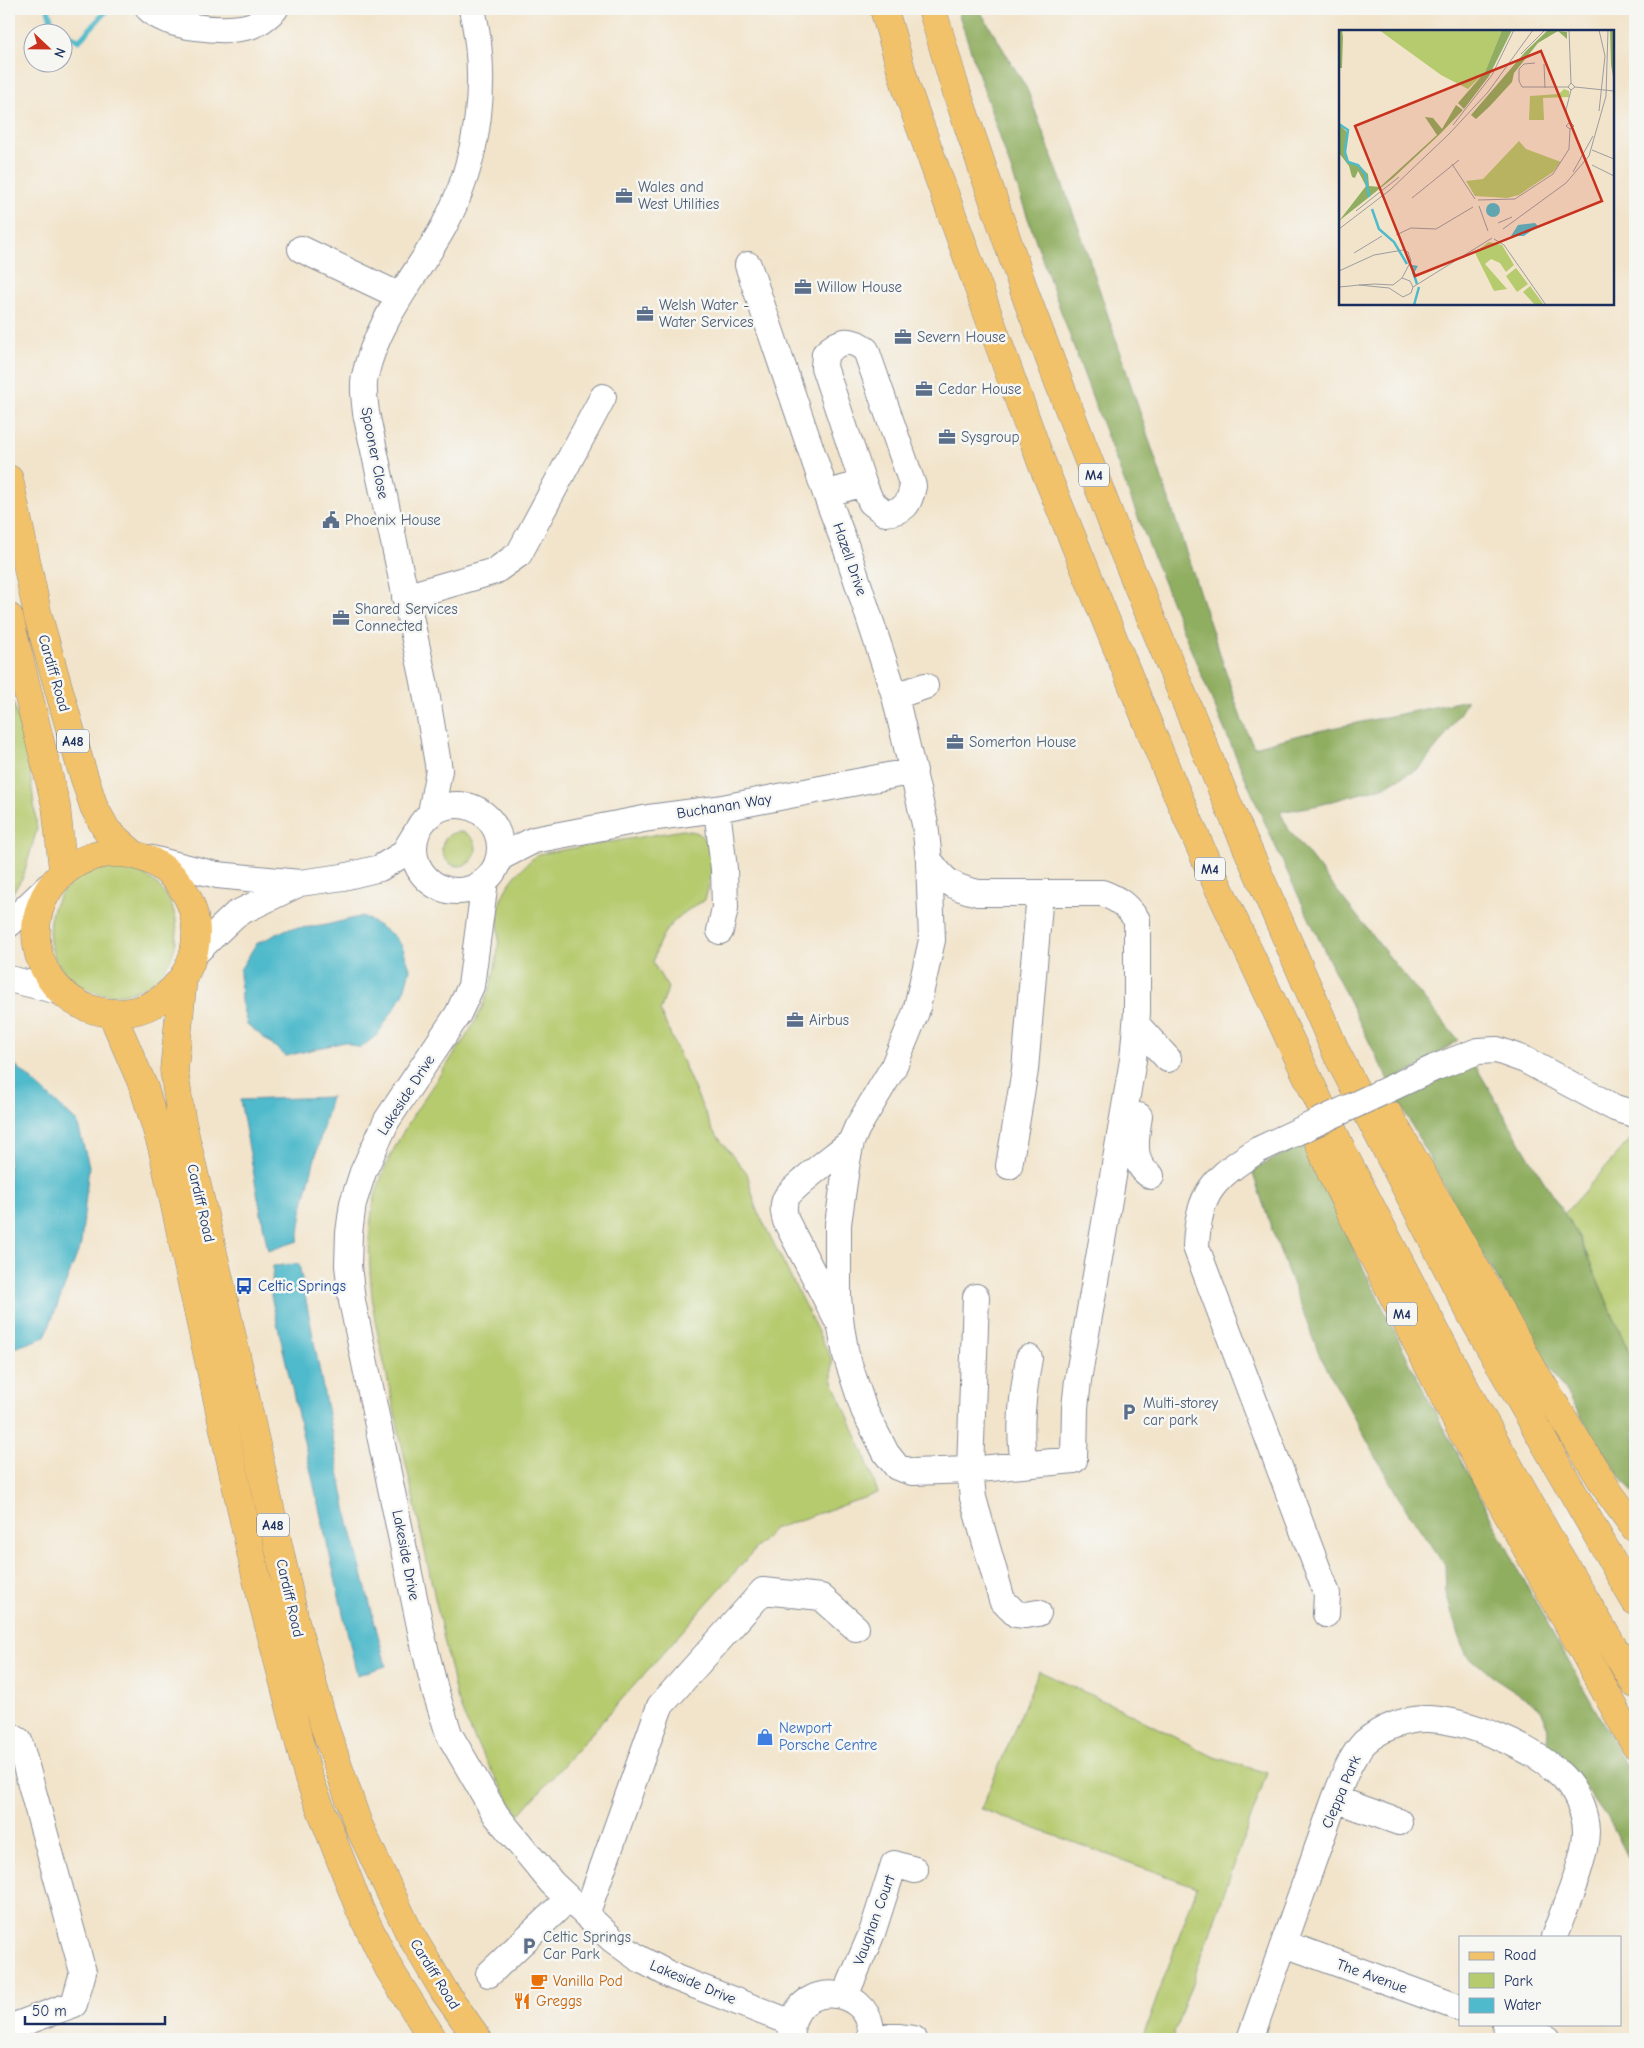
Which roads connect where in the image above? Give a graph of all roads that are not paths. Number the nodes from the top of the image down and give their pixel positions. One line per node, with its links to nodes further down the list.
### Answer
1 (275, 9): 5 (street)
2 (472, 9): 8 (street, Spooner Close)
3 (884, 9): 27 (main road, M4)
4 (932, 9): 37 (main road, M4)
5 (153, 12)
6 (301, 249): 8 (street)
7 (748, 265): 12 (street, Hazell Drive)
8 (400, 296): 13 (street, Spooner Close)
9 (603, 397): 13 (street)
10 (9, 480): 24 (main road, Cardiff Road / A48)
11 (863, 483): 11 (street); 12 (street)
12 (826, 494): 16 (street, Hazell Drive)
13 (405, 598): 17 (street, Spooner Close)
14 (9, 616): 30 (main road, Cardiff Road / A48)
15 (925, 686): 16 (street)
16 (895, 696): 18 (street, Hazell Drive)
17 (439, 770): 19 (street, Spooner Close); 22 (street, Spooner Close)
18 (914, 771): 20 (street, Buchanan Way); 26 (street, Hazell Drive)
19 (463, 805): 21 (street, Buchanan Way); 22 (street)
20 (717, 809): 23 (street, Buchanan Way); 36 (street)
21 (488, 817): 23 (street, Buchanan Way); 25 (street)
22 (424, 823): 28 (street); 29 (street)
23 (534, 840): 25 (street, Buchanan Way)
24 (139, 855): 30 (main road); 32 (street); 39 (main road, Cardiff Road)
25 (500, 858): 31 (street, Buchanan Way)
26 (928, 860): 34 (street); 46 (street, Hazell Drive)
27 (1208, 865): 59 (main road, M4); 61 (main road, M4)
28 (380, 868): 29 (street); 32 (street)
29 (422, 873): 33 (street)
30 (56, 878): 35 (street); 42 (main road, Cardiff Road)
31 (485, 881): 33 (street); 38 (street, Lakeside Drive)
32 (300, 883): 39 (street)
33 (453, 891): 38 (street)
34 (1040, 893): 44 (street); 47 (street)
35 (9, 924)
36 (720, 931)
37 (1284, 931): 54 (main road, M4); 55 (main road, M4)
38 (477, 946): 65 (street, Lakeside Drive)
39 (194, 954): 41 (main road, Cardiff Road)
40 (9, 978): 42 (street)
41 (183, 978): 43 (main road, Cardiff Road); 76 (main road, Cardiff Road / A48)
42 (59, 991): 43 (main road, Cardiff Road)
43 (112, 1014): 75 (main road, Cardiff Road / A48)
44 (1151, 1046): 48 (street); 52 (street)
45 (1635, 1114): 57 (street, bridge)
46 (851, 1142): 50 (street); 50 (street)
47 (1009, 1166)
48 (1150, 1176)
49 (976, 1297): 53 (street)
50 (841, 1327): 53 (street)
51 (1029, 1358): 52 (street)
52 (1024, 1464): 53 (street)
53 (970, 1470): 56 (street)
54 (1635, 1528)
55 (1635, 1601)
56 (1038, 1613)
57 (1326, 1614)
58 (856, 1628): 65 (street)
59 (1635, 1684)
60 (9, 1735): 71 (street)
61 (1635, 1745)
62 (1335, 1799): 63 (street); 66 (street, Cleppa Park); 67 (street, Cleppa Park)
63 (1399, 1822)
64 (915, 1870): 69 (street, Vaughan Court)
65 (577, 1907): 68 (street); 73 (street, Lakeside Drive)
66 (1554, 1936)
67 (1285, 1944): 70 (street, The Avenue); 78 (street, Cleppa Park)
68 (489, 1974)
69 (845, 1996): 73 (street, Lakeside Drive); 74 (street)
70 (1459, 2008)
71 (9, 2028)
72 (1508, 2030): 79 (street)
73 (792, 2031)
74 (872, 2038): 77 (street)
75 (434, 2039)
76 (478, 2039)
77 (914, 2039)
78 (1250, 2039)
79 (1548, 2039)

